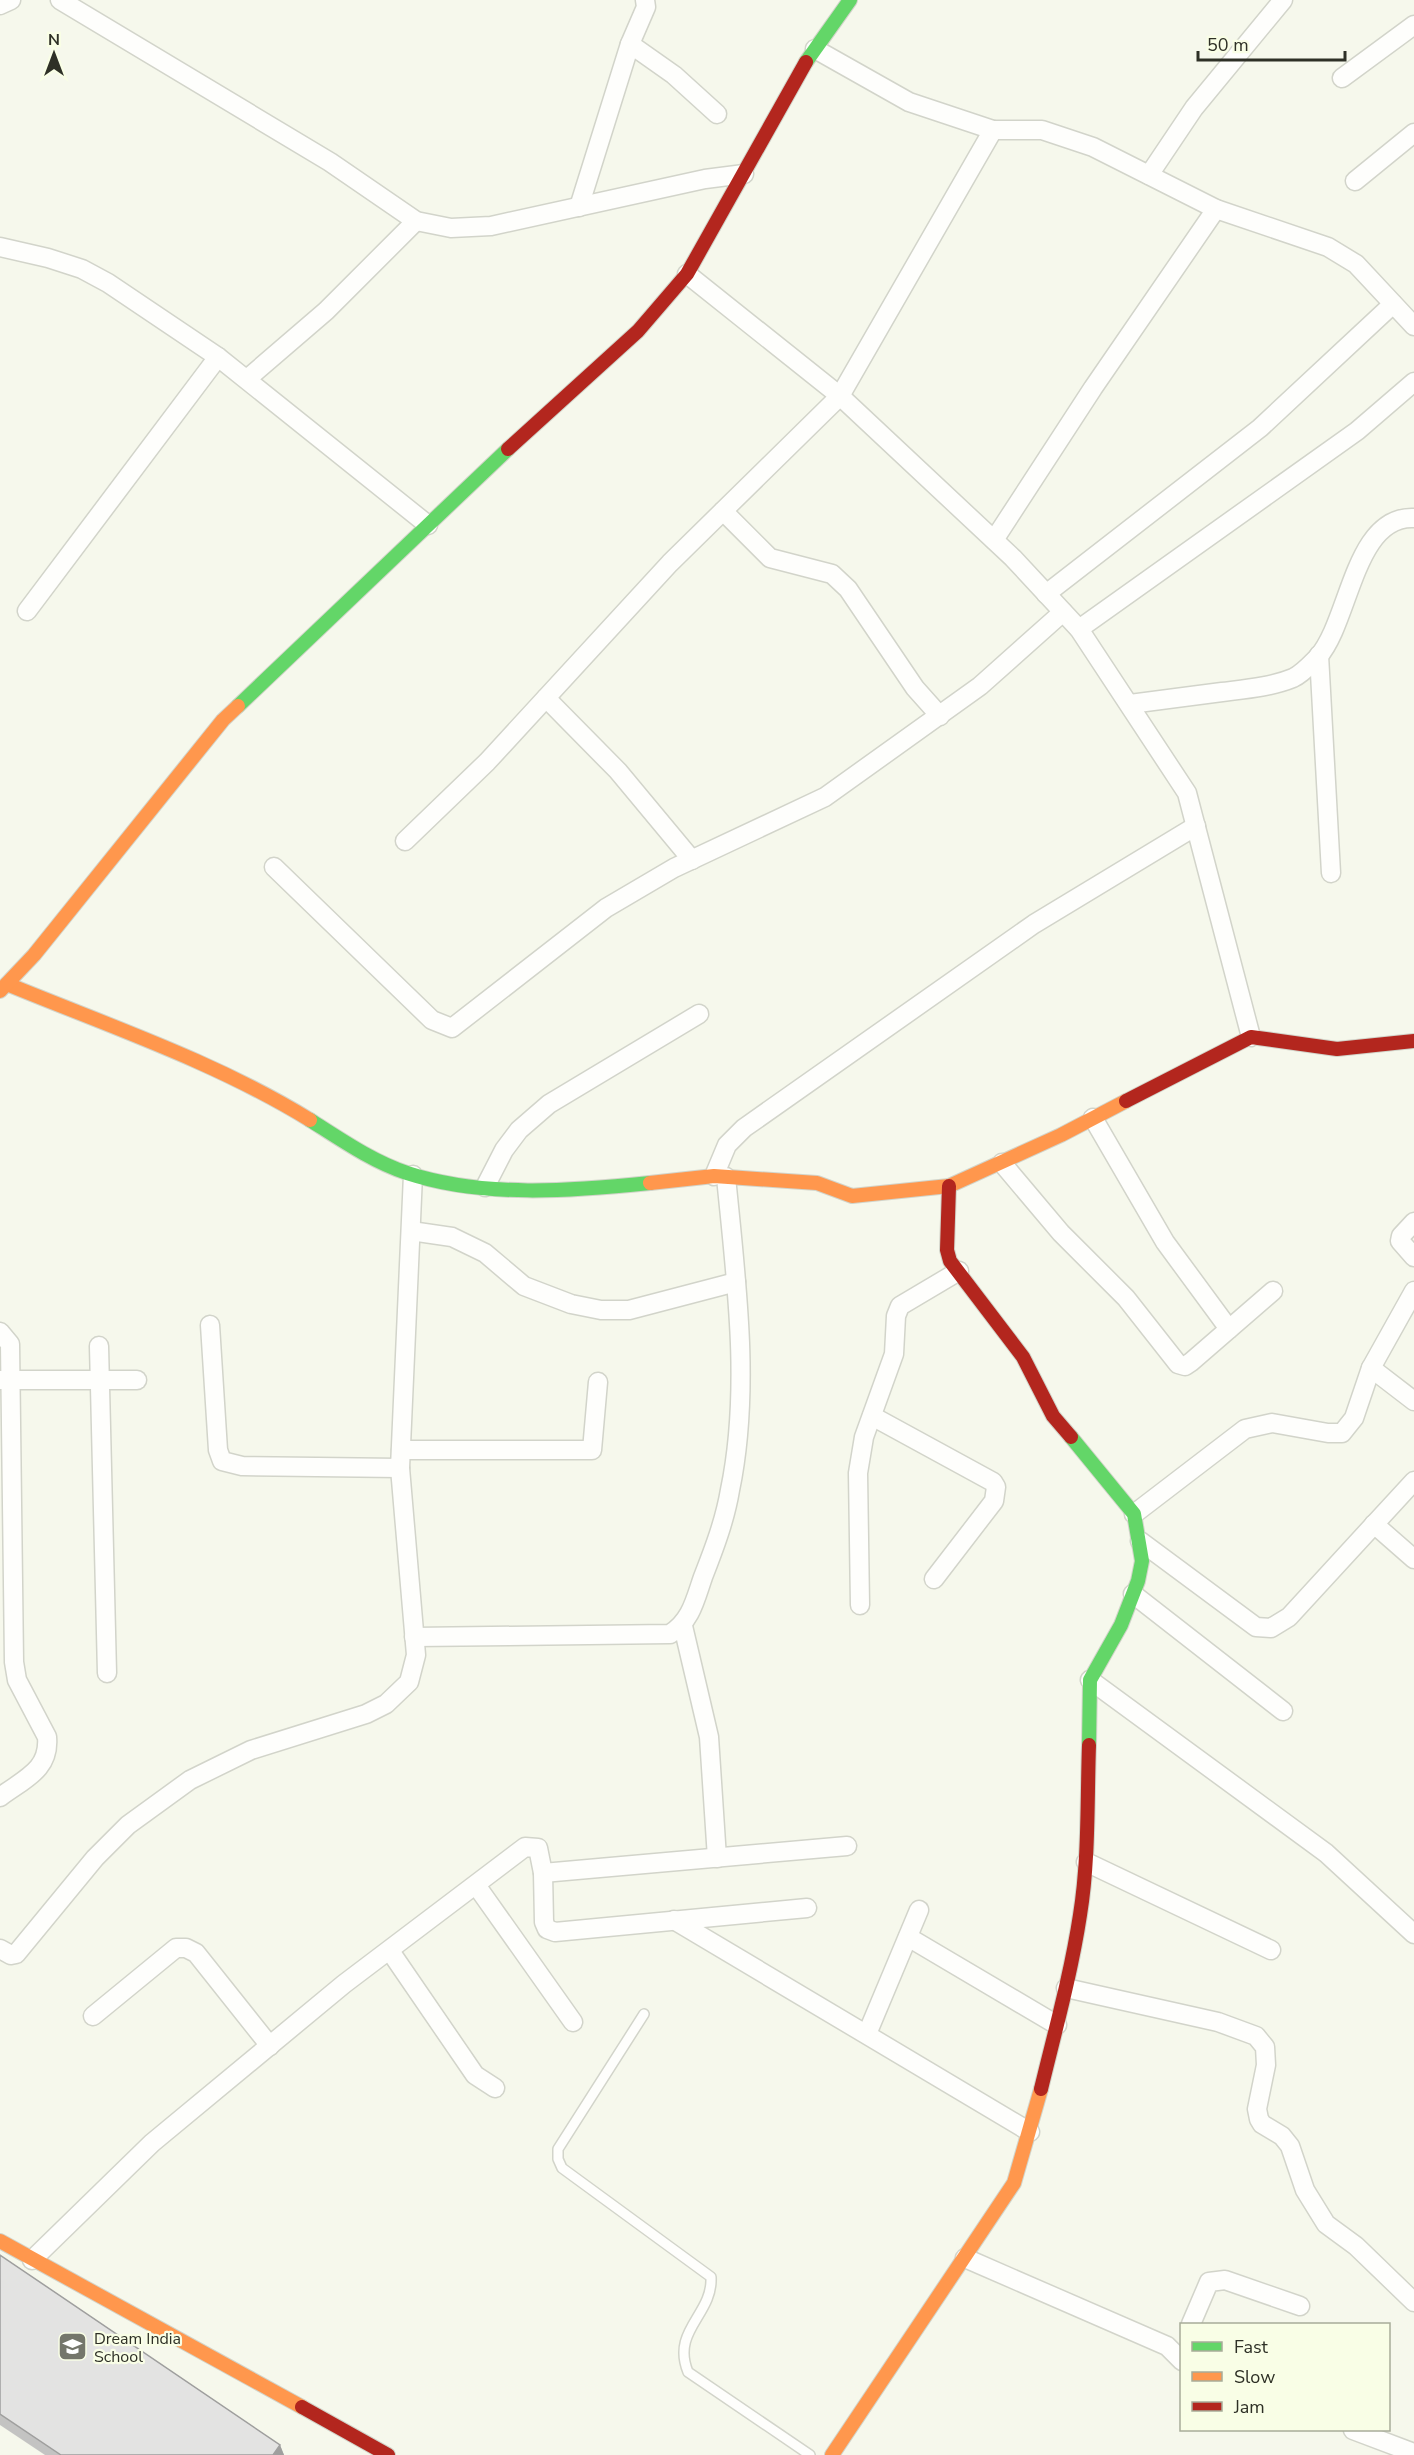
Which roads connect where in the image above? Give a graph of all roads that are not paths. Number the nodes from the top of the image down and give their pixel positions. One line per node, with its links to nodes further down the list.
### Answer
1 (11, 0): 6 (street)
2 (60, 0): 19 (street)
3 (645, 0): 8 (street)
4 (850, 0): 9 (street)
5 (1283, 0): 15 (street)
6 (0, 5)
7 (1414, 25): 10 (street)
8 (630, 44): 11 (street); 17 (street)
9 (816, 49): 12 (street); 14 (street)
10 (1342, 78)
11 (717, 114)
12 (993, 130): 15 (street); 27 (street)
13 (1414, 134): 16 (street)
14 (744, 174): 17 (street); 21 (street)
15 (1149, 175): 18 (street)
16 (1354, 182)
17 (579, 207): 19 (street)
18 (1216, 209): 22 (street); 31 (street)
19 (416, 221): 25 (street)
20 (0, 247): 24 (street)
21 (687, 274): 27 (street); 30 (street)
22 (1393, 304): 23 (street); 32 (street)
23 (1414, 326)
24 (218, 357): 25 (street); 33 (street)
25 (247, 379): 30 (street)
26 (1414, 382): 35 (street)
27 (840, 396): 28 (street); 31 (street)
28 (723, 511): 37 (street); 39 (street)
29 (1414, 518): 36 (street)
30 (428, 525): 45 (street)
31 (994, 540): 32 (street)
32 (1046, 594): 34 (street)
33 (27, 610)
34 (1063, 612): 35 (street); 39 (street)
35 (1079, 629): 38 (street)
36 (1319, 655): 38 (street); 44 (street)
37 (546, 698): 41 (street); 42 (street)
38 (1130, 704): 40 (street)
39 (940, 716): 42 (street)
40 (1196, 826): 47 (street); 52 (street)
41 (405, 841)
42 (692, 860): 43 (street)
43 (274, 867)
44 (1331, 873)
45 (4, 988): 51 (street)
46 (699, 1014): 54 (street)
47 (1251, 1037): 48 (street); 49 (street)
48 (1414, 1041)
49 (1094, 1118): 50 (street); 63 (street)
50 (1002, 1163): 53 (street); 63 (street)
51 (413, 1175): 54 (street); 56 (street)
52 (720, 1177): 53 (street); 54 (street); 59 (street)
53 (949, 1186): 58 (street)
54 (485, 1187)
55 (1414, 1222): 57 (street)
56 (411, 1231): 59 (street); 73 (street)
57 (1414, 1257)
58 (958, 1271): 72 (street); 75 (street)
59 (736, 1282): 82 (street)
60 (1273, 1291): 63 (street)
61 (1411, 1302): 66 (street)
62 (210, 1325): 73 (street)
63 (1229, 1329)
64 (0, 1332): 67 (street)
65 (99, 1346): 68 (street)
66 (1371, 1368): 71 (street); 75 (street)
67 (5, 1380): 68 (street); 87 (street)
68 (100, 1380): 69 (street); 84 (street)
69 (136, 1380)
70 (598, 1382): 73 (street)
71 (1414, 1401)
72 (872, 1416): 79 (street); 81 (street)
73 (401, 1459): 83 (street)
74 (1414, 1481): 76 (street)
75 (1134, 1514): 77 (street)
76 (1374, 1524): 77 (street); 78 (street)
77 (1140, 1541): 80 (street)
78 (1414, 1559)
79 (934, 1579)
80 (1133, 1594): 85 (street); 86 (street)
81 (860, 1605)
82 (683, 1626): 83 (street); 89 (street)
83 (414, 1637): 98 (street)
84 (107, 1673)
85 (1090, 1680): 90 (street); 96 (street)
86 (1283, 1711)
87 (0, 1797)
88 (847, 1846): 89 (street)
89 (717, 1858): 91 (street)
90 (1086, 1862): 99 (street); 101 (street)
91 (543, 1873): 92 (street); 95 (street)
92 (476, 1885): 100 (street); 104 (street)
93 (807, 1908): 95 (street)
94 (919, 1910): 97 (street)
95 (674, 1920): 106 (street)
96 (1414, 1934)
97 (908, 1937): 105 (street); 106 (street)
98 (0, 1949)
99 (1271, 1950)
100 (390, 1951): 107 (street); 108 (street)
101 (1066, 1988): 105 (street); 113 (street)
102 (644, 2014): 120 (lane)
103 (93, 2016): 107 (street)
104 (573, 2022)
105 (1057, 2025): 109 (street)
106 (867, 2034): 109 (street)
107 (270, 2046): 112 (street)
108 (495, 2088)
109 (1030, 2132): 111 (street)
110 (0, 2241): 112 (street)
111 (965, 2258): 116 (street); 121 (street)
112 (32, 2260): 119 (street)
113 (1414, 2302)
114 (1300, 2306): 115 (street)
115 (1192, 2323)
116 (1180, 2355)
117 (1356, 2431): 118 (street)
118 (1414, 2453)
119 (388, 2455)
120 (810, 2455)
121 (832, 2455)

